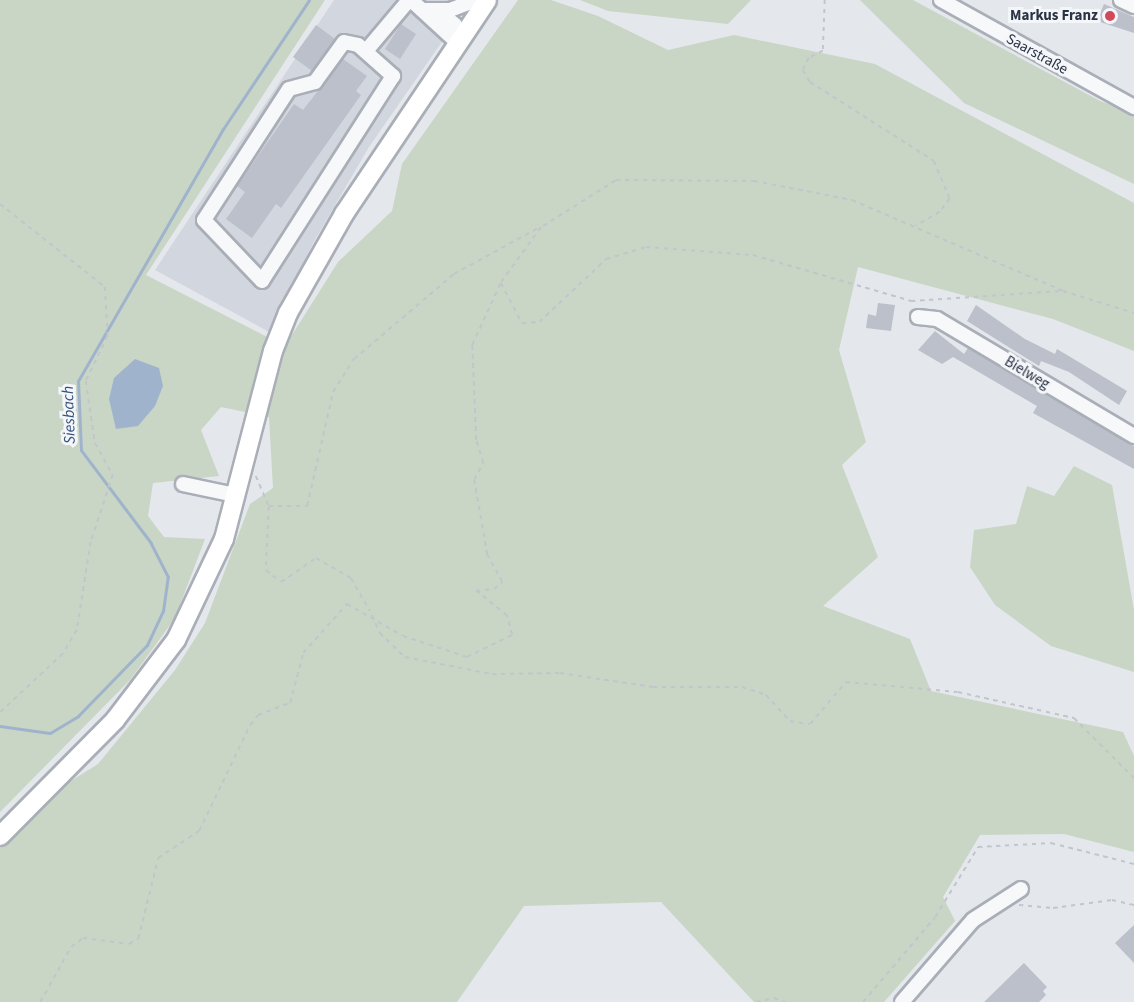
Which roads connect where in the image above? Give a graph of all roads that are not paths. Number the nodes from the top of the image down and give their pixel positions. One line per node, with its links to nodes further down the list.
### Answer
1 (410, 0): 7 (street); 9 (street)
2 (476, 0): 7 (street)
3 (487, 0): 8 (main road)
4 (941, 0): 10 (street, Saarstraße)
5 (1121, 0): 6 (street)
6 (1134, 6)
7 (431, 7): 8 (street)
8 (458, 44): 14 (main road)
9 (366, 51): 9 (street)
10 (1134, 106)
11 (918, 317): 12 (street, Bielweg)
12 (1134, 436)
13 (183, 483): 14 (street)
14 (235, 495): 15 (main road)
15 (0, 837)
16 (1021, 889): 17 (street)
17 (902, 1002)

